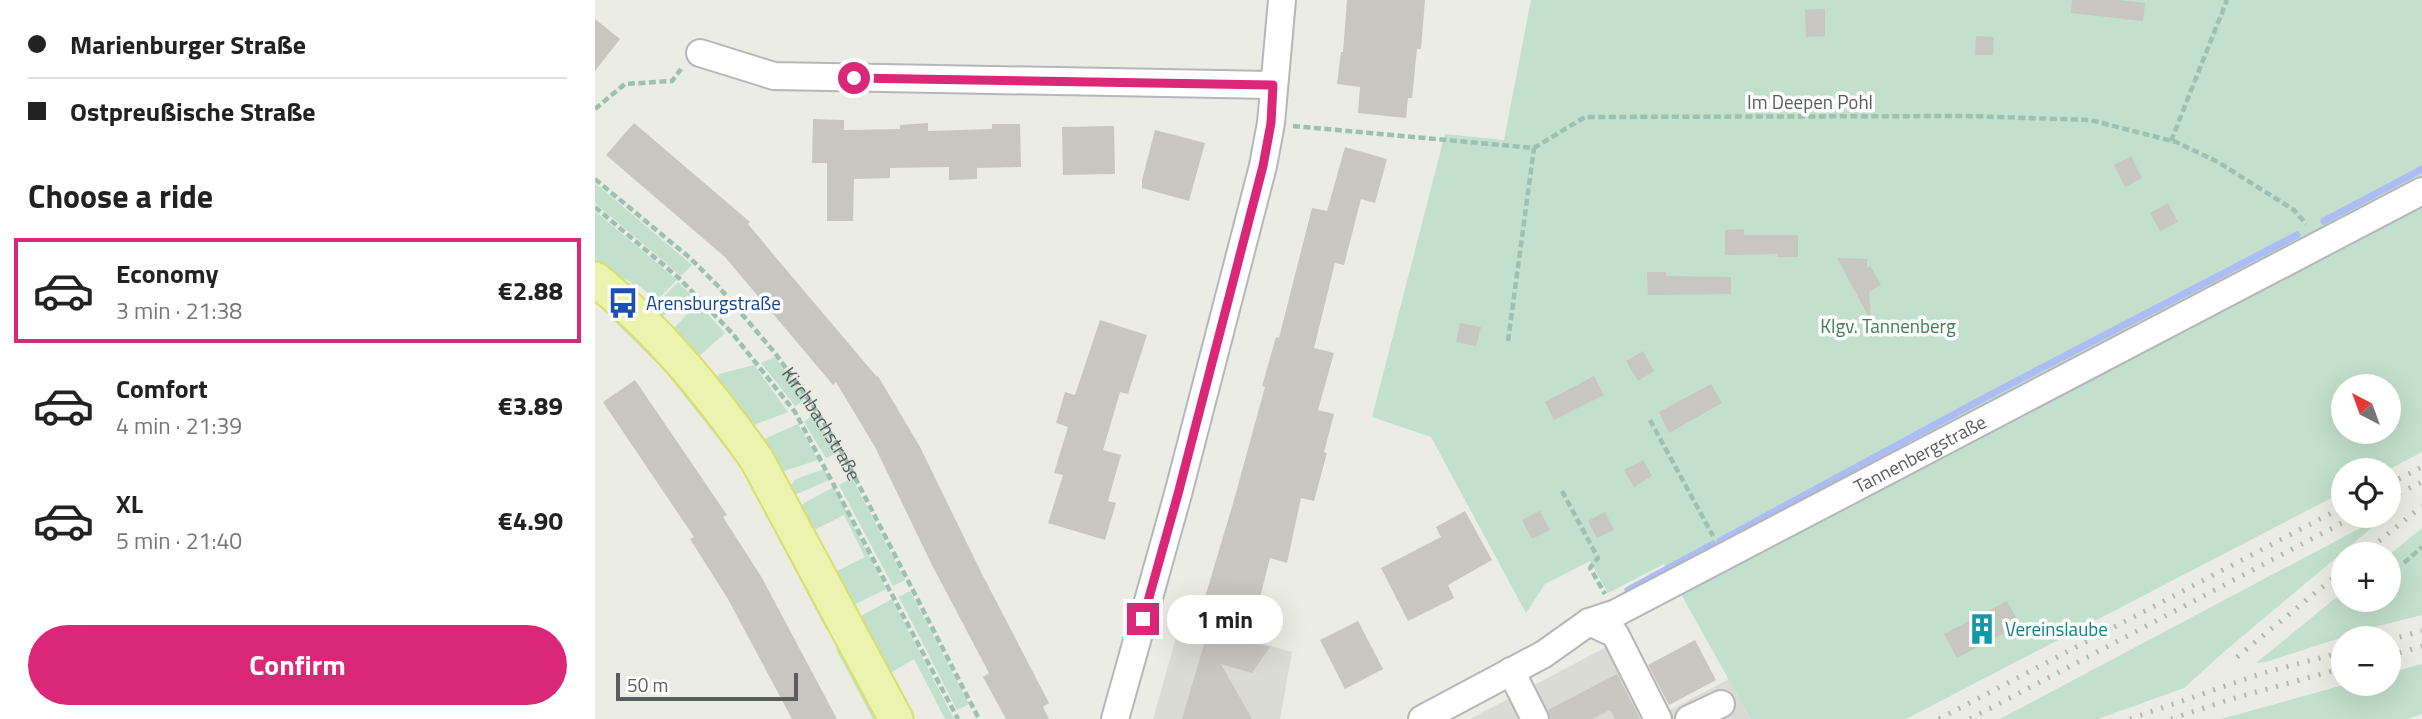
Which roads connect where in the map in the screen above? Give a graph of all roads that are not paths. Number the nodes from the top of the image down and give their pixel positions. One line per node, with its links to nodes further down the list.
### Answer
1 (1282, 0): 3 (street)
2 (700, 53): 3 (street)
3 (1273, 85): 11 (street)
4 (2422, 191): 6 (street, Tannenbergstraße)
5 (595, 279): 10 (main road)
6 (1589, 622): 7 (street, Tannenbergstraße); 14 (street)
7 (1511, 671): 9 (street, Tannenbergstraße); 13 (street)
8 (1721, 704): 15 (street)
9 (1470, 708): 12 (street, Tannenbergstraße)
10 (895, 719)
11 (1115, 719)
12 (1422, 719)
13 (1535, 719)
14 (1658, 719)
15 (1689, 719)

